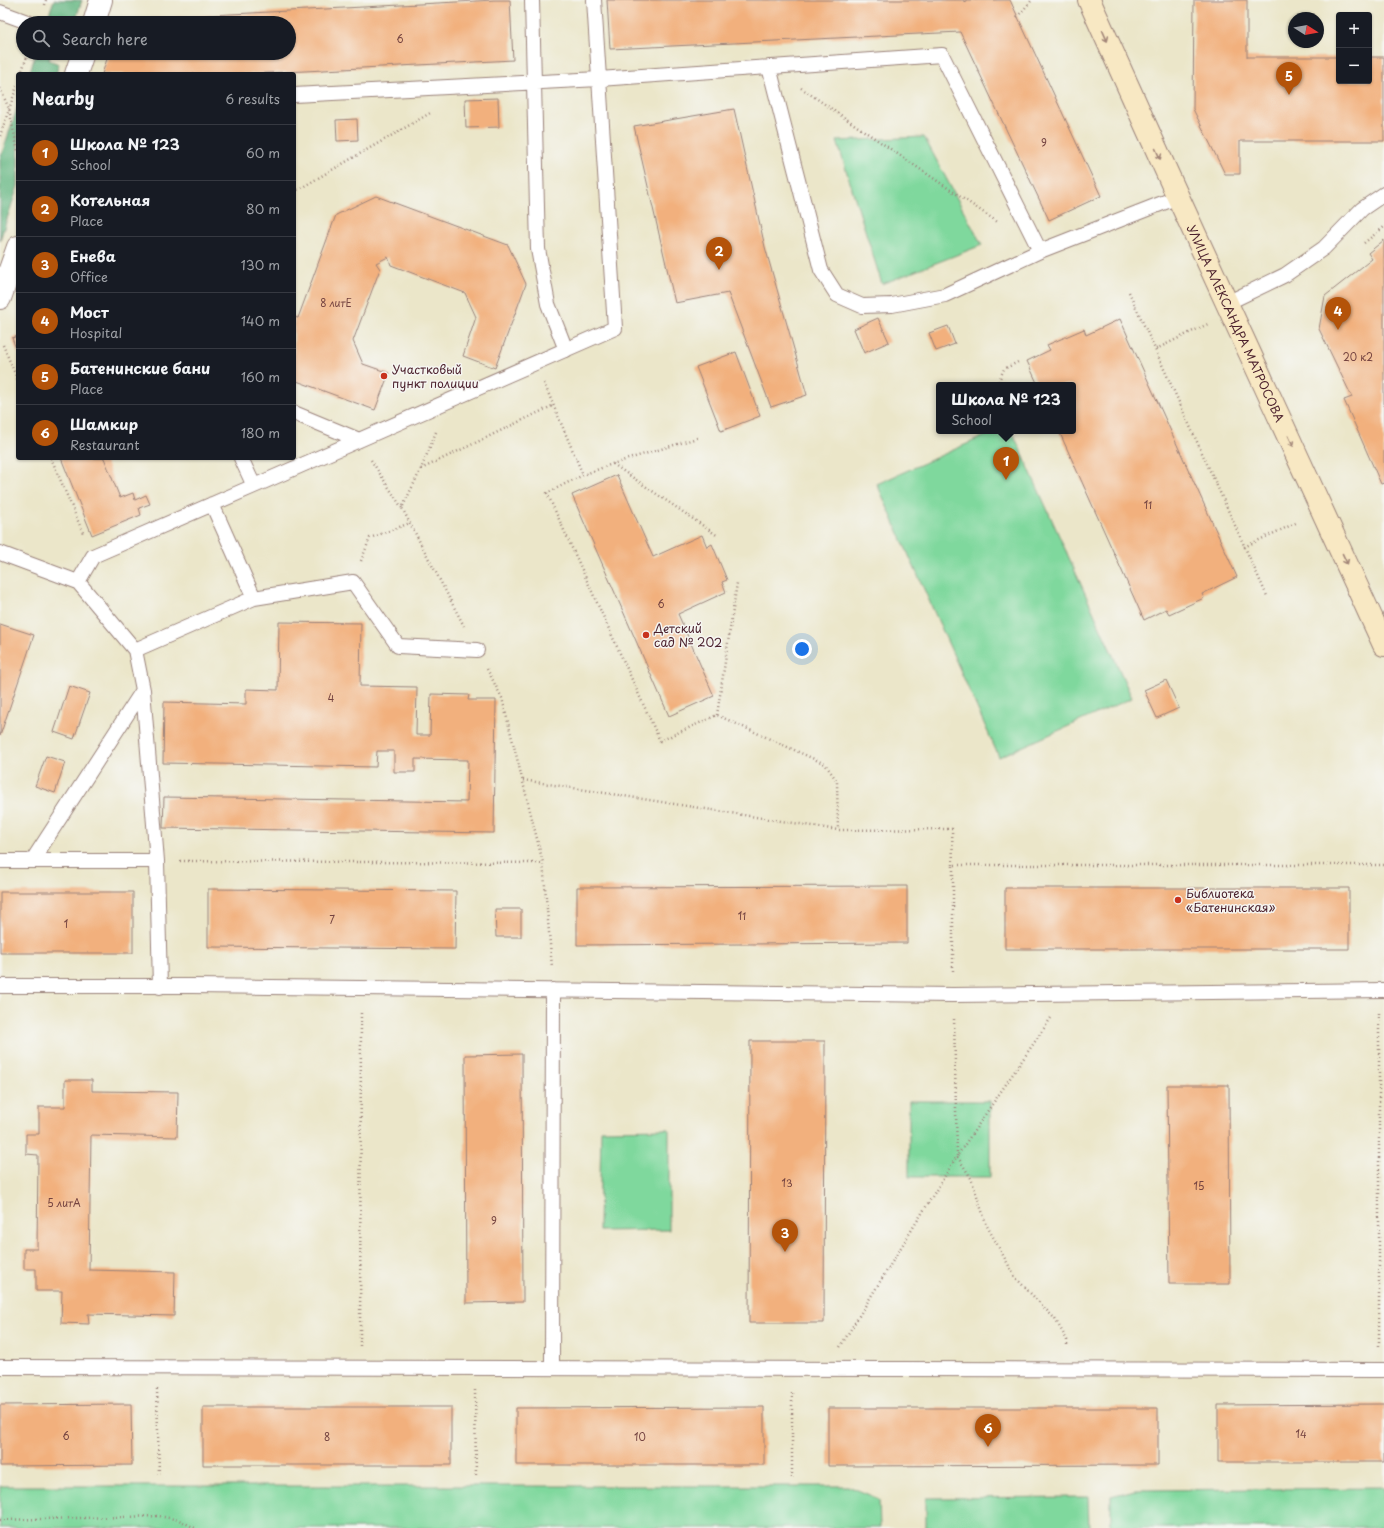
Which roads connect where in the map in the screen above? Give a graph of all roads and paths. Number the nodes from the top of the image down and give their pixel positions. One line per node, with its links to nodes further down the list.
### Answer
1 (102, 0): 7 (street)
2 (532, 0): 16 (lane)
3 (594, 0): 15 (lane)
4 (1032, 0): 8 (path)
5 (1089, 0): 26 (street, УЛИЦА АЛЕКСАНДРА МАТРОСОВА, one-way to 26)
6 (0, 12): 9 (lane)
7 (96, 16)
8 (1017, 17)
9 (16, 18)
10 (26, 60): 13 (path)
11 (81, 60): 14 (street)
12 (769, 66): 15 (lane); 27 (path); 28 (lane); 28 (lane)
13 (22, 72)
14 (77, 72)
15 (599, 79): 16 (lane); 36 (lane)
16 (534, 82): 19 (lane); 36 (lane)
17 (0, 88): 20 (path)
18 (16, 89): 20 (path)
19 (296, 95)
20 (9, 109): 22 (path); 23 (path)
21 (436, 109): 24 (path)
22 (0, 136)
23 (16, 142)
24 (296, 191)
25 (1384, 194): 32 (lane)
26 (1178, 197): 28 (lane); 32 (street, УЛИЦА АЛЕКСАНДРА МАТРОСОВА)
27 (1001, 224)
28 (1040, 251)
29 (16, 253): 31 (street)
30 (1129, 292): 35 (path)
31 (0, 298)
32 (1227, 303): 65 (street, УЛИЦА АЛЕКСАНДРА МАТРОСОВА, one-way to 65)
33 (1208, 324): 35 (path)
34 (3, 345): 39 (path)
35 (1156, 348): 57 (path)
36 (566, 350): 38 (lane)
37 (1018, 362): 40 (path)
38 (536, 363): 41 (lane); 42 (path)
39 (16, 376)
40 (998, 382)
41 (450, 400): 45 (lane); 49 (path)
42 (554, 405): 49 (path); 50 (path)
43 (296, 414): 45 (lane)
44 (697, 438): 48 (path)
45 (359, 440): 51 (lane); 53 (path)
46 (52, 460): 59 (path)
47 (242, 460): 51 (lane)
48 (612, 464): 50 (path); 56 (path)
49 (421, 469): 53 (path)
50 (583, 475): 69 (path)
51 (254, 486): 52 (lane)
52 (212, 504): 59 (lane); 64 (lane)
53 (402, 508): 55 (path)
54 (1300, 521): 57 (path)
55 (410, 523): 61 (path); 67 (path)
56 (718, 536)
57 (1244, 547): 63 (path)
58 (0, 554): 60 (lane)
59 (92, 556): 60 (lane)
60 (78, 582): 66 (lane)
61 (353, 582): 64 (lane); 67 (lane)
62 (737, 583): 69 (path)
63 (1267, 596)
64 (254, 598): 66 (lane)
65 (1384, 646)
66 (135, 650): 68 (lane)
67 (477, 650): 70 (path)
68 (143, 690): 73 (lane); 74 (lane)
69 (717, 715): 71 (path)
70 (523, 780): 71 (path); 75 (path)
71 (838, 830): 76 (path)
72 (0, 861): 73 (lane)
73 (32, 861): 74 (lane)
74 (157, 861): 75 (path); 79 (lane)
75 (543, 863): 81 (path)
76 (952, 865): 77 (path); 84 (path)
77 (1384, 865)
78 (0, 986): 79 (lane)
79 (160, 987): 80 (lane)
80 (362, 988): 81 (lane); 88 (path)
81 (553, 990): 84 (lane); 90 (lane)
82 (1381, 990): 83 (lane); 94 (path)
83 (1068, 993): 84 (lane); 85 (path)
84 (953, 995): 85 (path)
85 (957, 1156): 92 (path); 93 (path)
86 (0, 1367): 87 (lane)
87 (157, 1367): 88 (lane); 95 (path)
88 (360, 1368): 89 (lane)
89 (475, 1368): 90 (lane); 96 (path)
90 (552, 1368): 91 (lane)
91 (792, 1369): 92 (lane); 97 (path)
92 (827, 1369): 93 (lane)
93 (1067, 1369): 94 (lane)
94 (1382, 1370)
95 (159, 1476)
96 (476, 1478)
97 (792, 1478)
98 (0, 1520): 99 (path)
99 (195, 1528)

